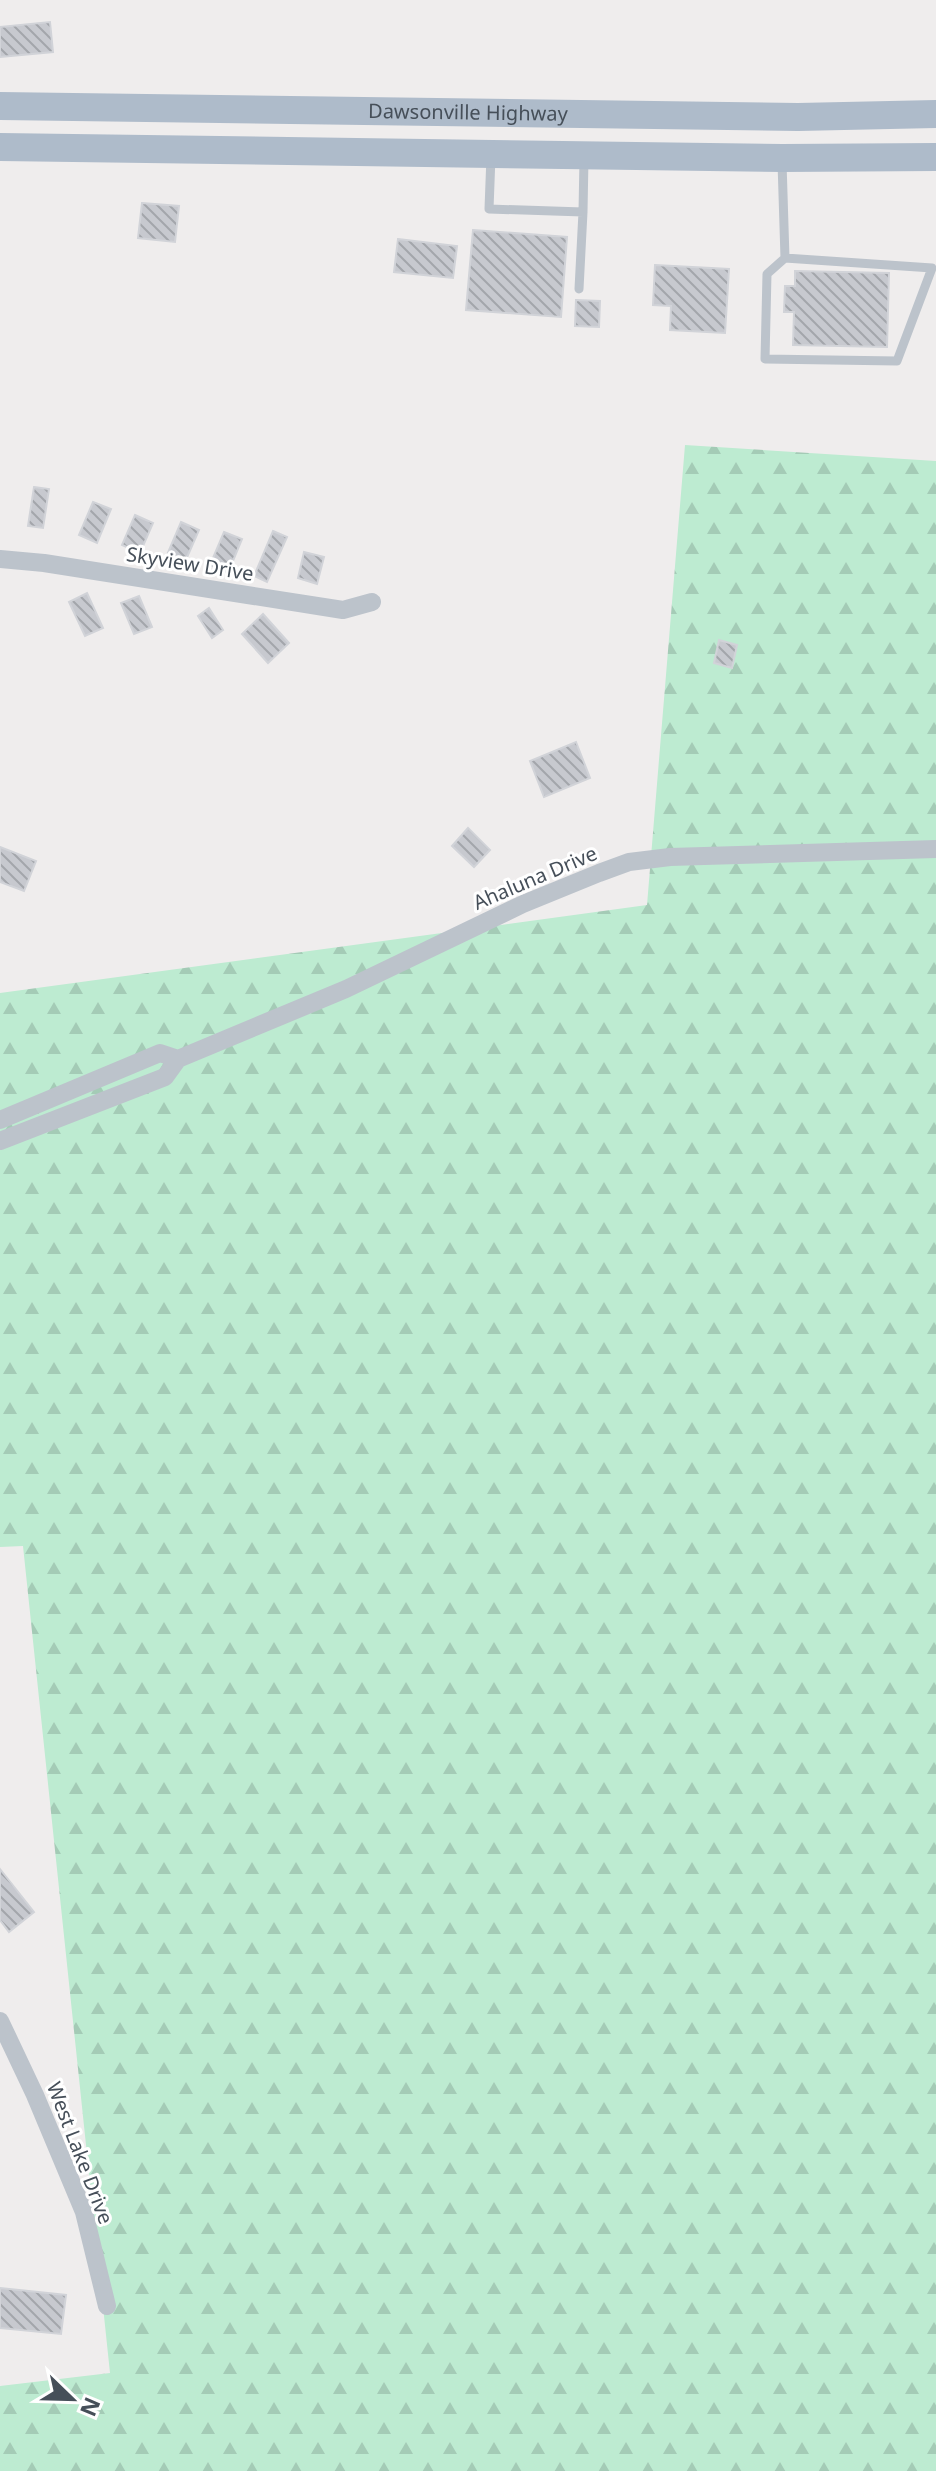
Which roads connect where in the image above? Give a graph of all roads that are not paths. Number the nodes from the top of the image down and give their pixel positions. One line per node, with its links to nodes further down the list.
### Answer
1 (0, 106): 2 (main road, Dawsonville Highway)
2 (936, 114)
3 (0, 147): 4 (main road, Dawsonville Highway)
4 (491, 153): 5 (main road, Dawsonville Highway); 8 (lane)
5 (584, 154): 7 (main road, Dawsonville Highway); 8 (lane)
6 (936, 157): 7 (main road, Dawsonville Highway)
7 (782, 158): 9 (lane)
8 (583, 212): 10 (lane)
9 (785, 258): 9 (lane)
10 (579, 289)
11 (0, 559): 12 (street, Skyview Drive)
12 (372, 602)
13 (936, 849): 14 (street, Ahaluna Drive)
14 (178, 1059): 15 (street, Ahaluna Drive); 16 (street, Ahaluna Drive)
15 (0, 1120)
16 (0, 1141)
17 (0, 2021): 18 (street, West Lake Drive)
18 (107, 2306)

